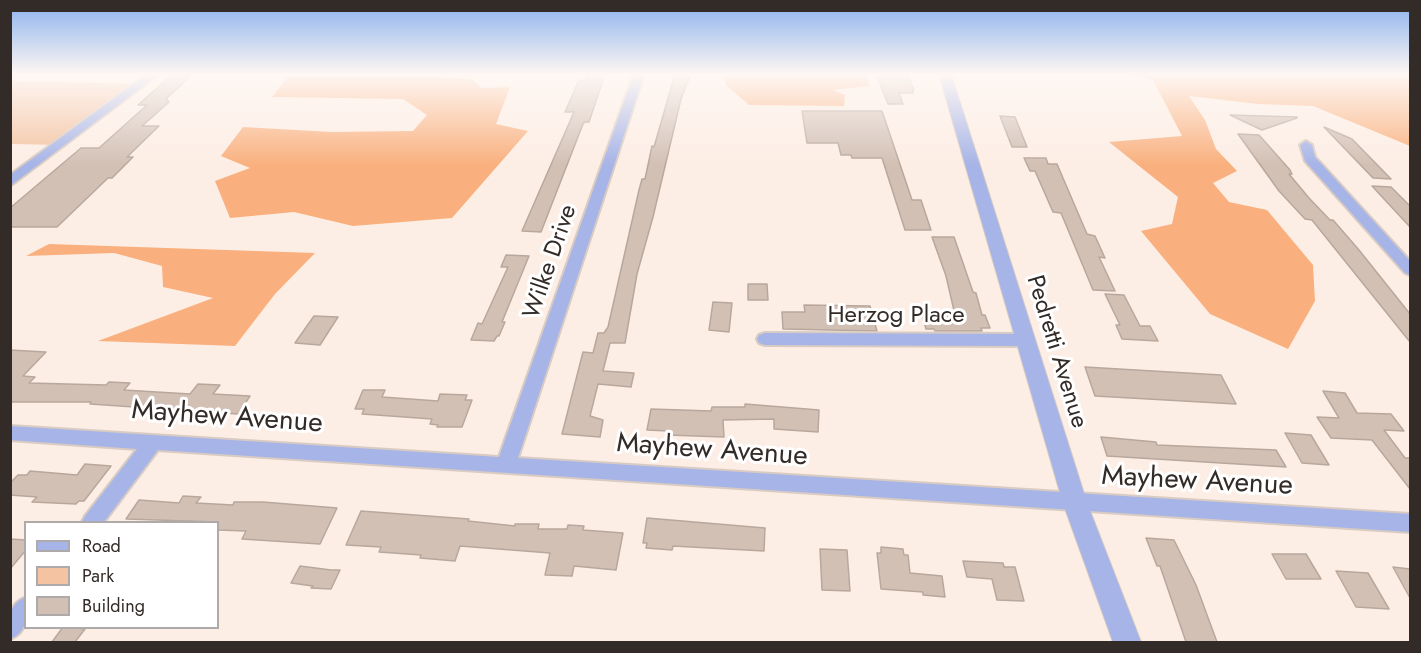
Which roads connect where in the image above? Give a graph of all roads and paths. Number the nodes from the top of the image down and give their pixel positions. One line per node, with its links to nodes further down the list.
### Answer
1 (113, 104): 5 (street)
2 (629, 104): 11 (street, Wilke Drive)
3 (954, 104): 8 (street, Pedretti Avenue)
4 (1306, 145): 6 (street)
5 (10, 182)
6 (1410, 270)
7 (765, 339): 8 (street, Herzog Place)
8 (1026, 340): 12 (street, Pedretti Avenue)
9 (10, 433): 10 (street, Mayhew Avenue)
10 (154, 441): 11 (street, Mayhew Avenue); 13 (street)
11 (506, 465): 12 (street, Mayhew Avenue)
12 (1075, 503): 14 (street, Mayhew Avenue); 17 (street, Pedretti Avenue)
13 (93, 521)
14 (1410, 523)
15 (24, 611): 16 (street)
16 (10, 628)
17 (1128, 642)

